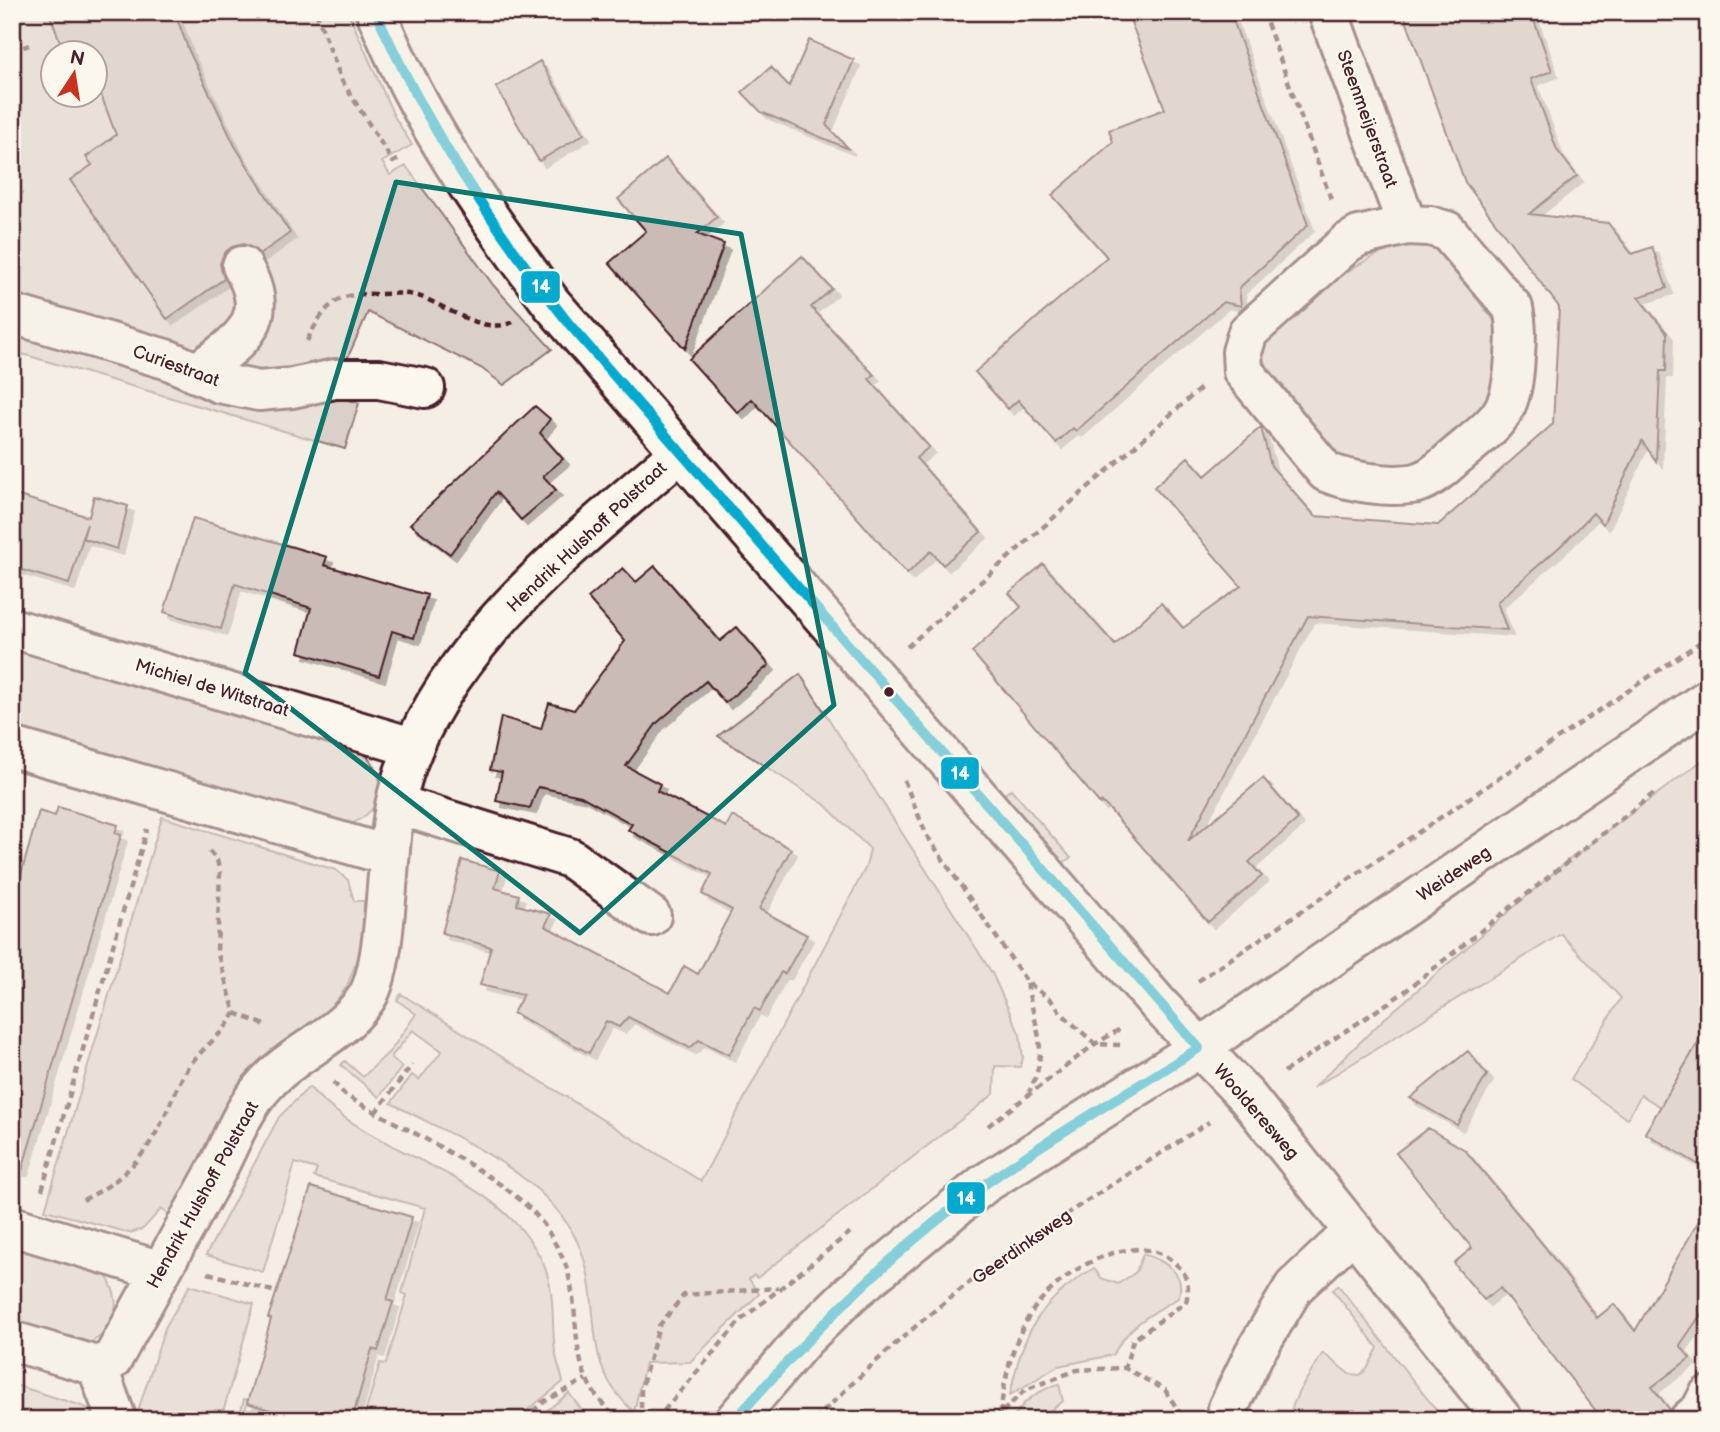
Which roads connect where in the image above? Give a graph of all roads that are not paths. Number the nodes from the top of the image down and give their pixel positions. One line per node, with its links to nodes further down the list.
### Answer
1 (376, 12): 8 (street, Woolderesweg)
2 (1328, 12): 3 (street, Steenmeijerstraat)
3 (1407, 225): 3 (street)
4 (242, 266): 6 (street)
5 (12, 314): 6 (street, Curiestraat)
6 (196, 373): 7 (street, Curiestraat)
7 (425, 388)
8 (679, 453): 12 (street, Hendrik Hulshoff Polstraat); 16 (street, Woolderesweg)
9 (12, 628): 12 (street, Michiel de Witstraat)
10 (1708, 699): 16 (street, Weideweg)
11 (12, 747): 14 (street)
12 (412, 747): 13 (street, Hendrik Hulshoff Polstraat)
13 (396, 804): 14 (street, Hendrik Hulshoff Polstraat); 15 (street)
14 (387, 855): 19 (street, Hendrik Hulshoff Polstraat)
15 (651, 916)
16 (1199, 1048): 18 (street, Woolderesweg); 25 (street)
17 (21, 1229): 19 (street)
18 (1354, 1231): 23 (street); 26 (street, Woolderesweg)
19 (164, 1266): 21 (street, Hendrik Hulshoff Polstraat)
20 (12, 1341): 21 (street)
21 (97, 1366): 24 (street)
22 (1708, 1396): 27 (street)
23 (1228, 1409)
24 (113, 1420)
25 (735, 1420)
26 (1503, 1420)
27 (1689, 1420)

